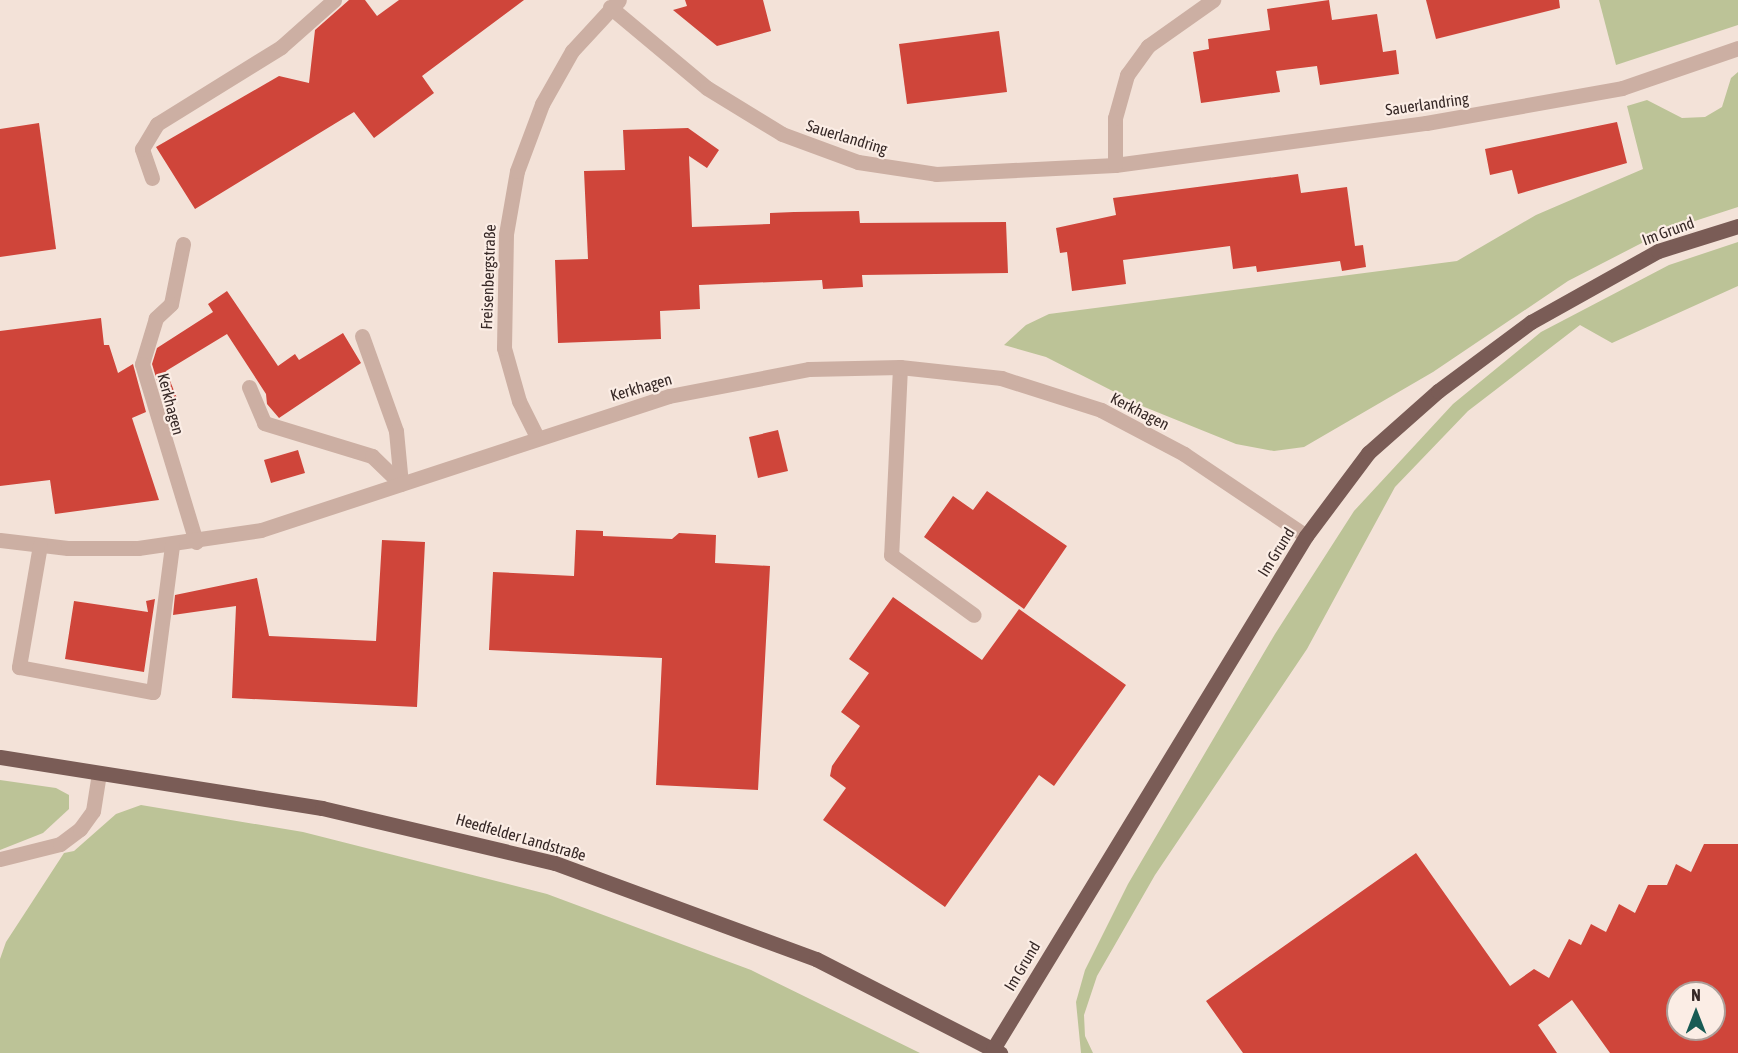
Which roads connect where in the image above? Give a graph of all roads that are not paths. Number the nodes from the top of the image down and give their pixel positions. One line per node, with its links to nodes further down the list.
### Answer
1 (333, 0): 6 (street)
2 (1213, 0): 5 (street)
3 (615, 4): 5 (street, Sauerlandring); 12 (street, Freisenbergstraße)
4 (1738, 48): 5 (street, Sauerlandring)
5 (1115, 165)
6 (152, 178)
7 (1738, 226): 14 (main road, Im Grund)
8 (183, 244): 16 (street, Kerkhagen)
9 (362, 336): 13 (street)
10 (900, 367): 12 (street, Kerkhagen); 14 (street, Kerkhagen); 19 (street)
11 (249, 387): 13 (street)
12 (537, 437): 13 (street, Kerkhagen)
13 (401, 484): 16 (street, Kerkhagen)
14 (1306, 536): 23 (main road, Im Grund)
15 (0, 540): 17 (street, Kerkhagen)
16 (196, 542): 18 (street, Kerkhagen)
17 (40, 545): 18 (street, Kerkhagen); 18 (street)
18 (172, 545)
19 (974, 615)
20 (0, 757): 21 (main road, Heedfelder Landstraße)
21 (99, 773): 22 (street); 23 (main road, Heedfelder Landstraße)
22 (0, 859)
23 (997, 1051)

